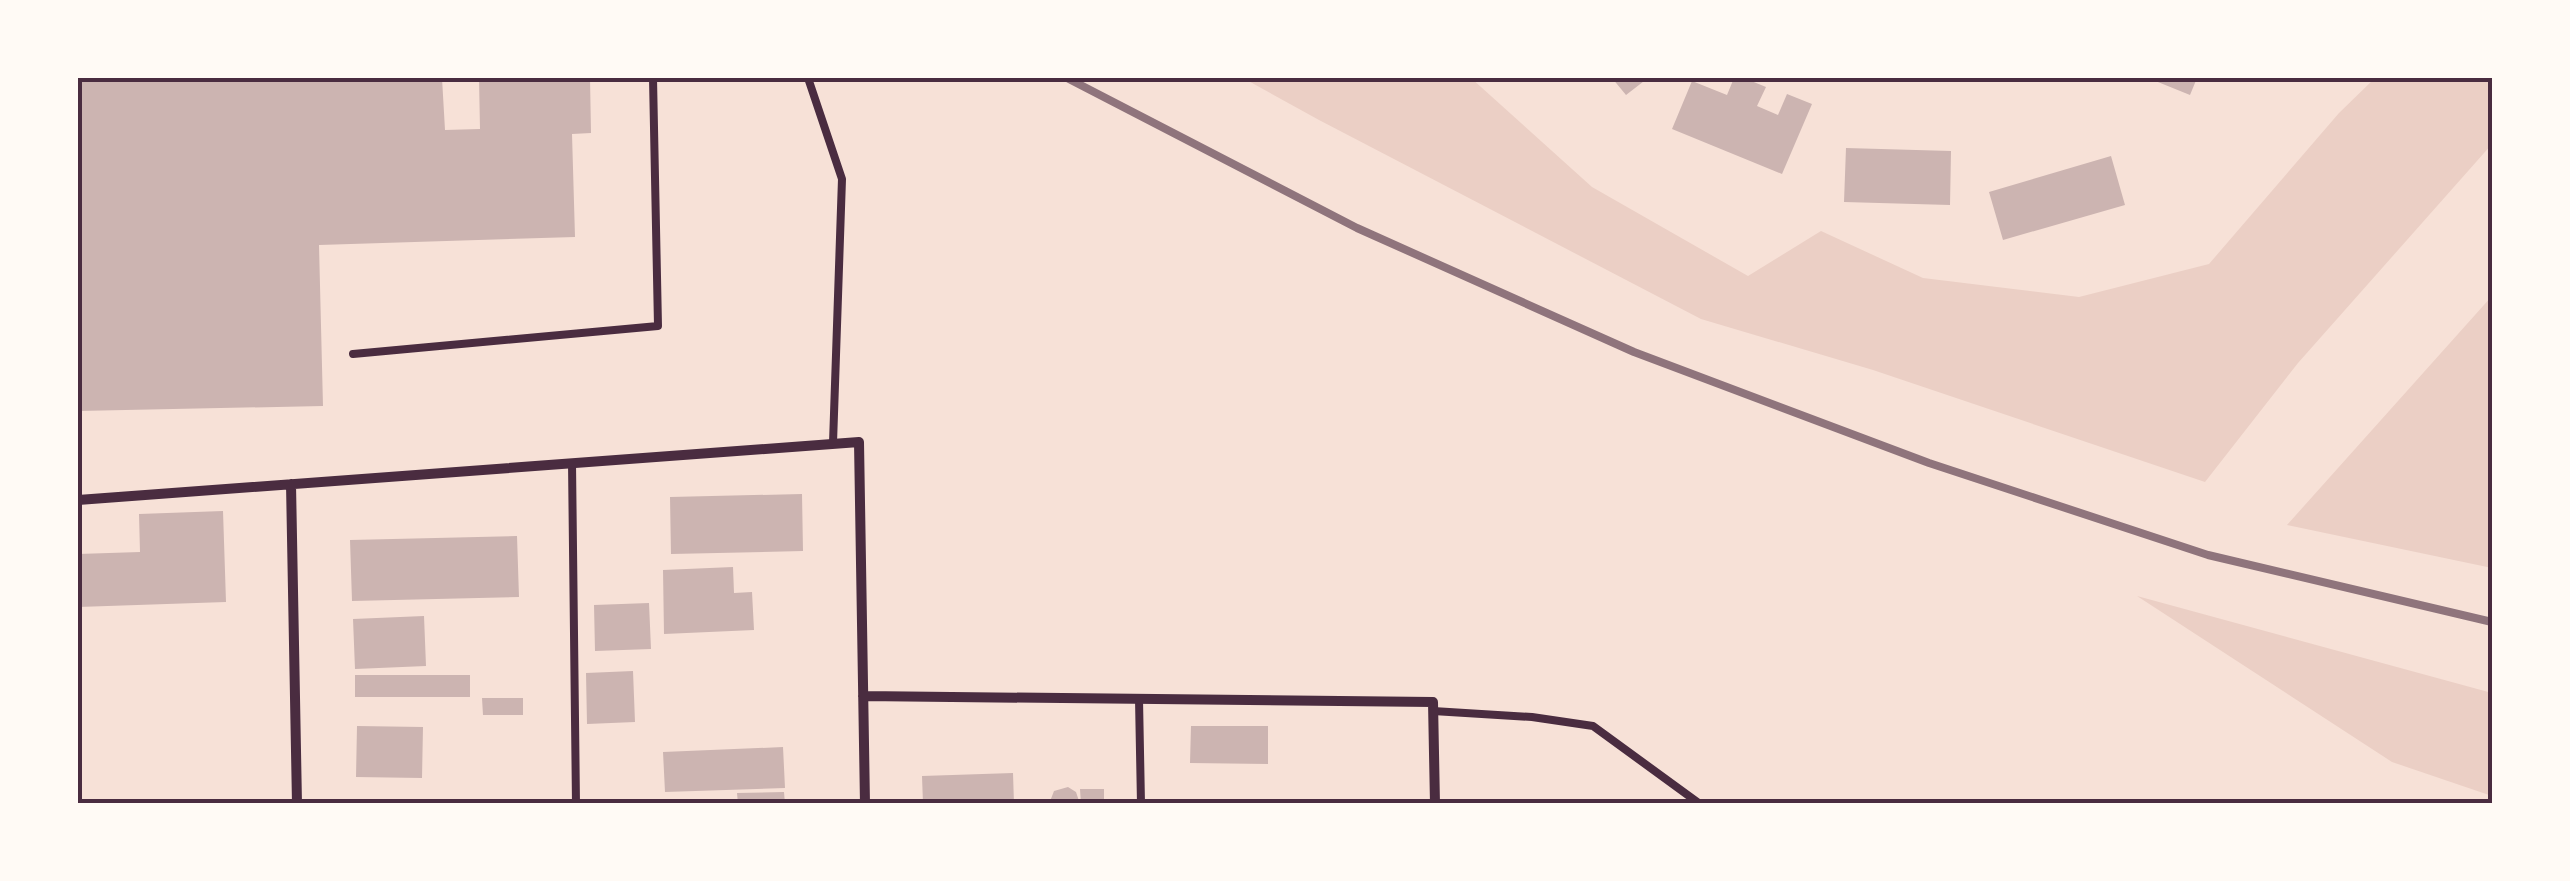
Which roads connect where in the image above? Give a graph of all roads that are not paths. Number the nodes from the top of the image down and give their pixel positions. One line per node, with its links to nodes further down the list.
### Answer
1 (653, 78): 3 (lane)
2 (808, 78): 4 (lane)
3 (353, 354)
4 (832, 443): 5 (street); 8 (street)
5 (572, 463): 6 (street); 12 (lane)
6 (291, 484): 7 (street); 11 (street)
7 (78, 500)
8 (863, 696): 9 (street); 13 (street)
9 (1140, 699): 10 (street); 14 (lane)
10 (1433, 706): 15 (street); 16 (lane)
11 (296, 804)
12 (576, 804)
13 (865, 804)
14 (1141, 804)
15 (1435, 804)
16 (1700, 804)
17 (2070, 804): 18 (lane)
18 (2089, 804)

